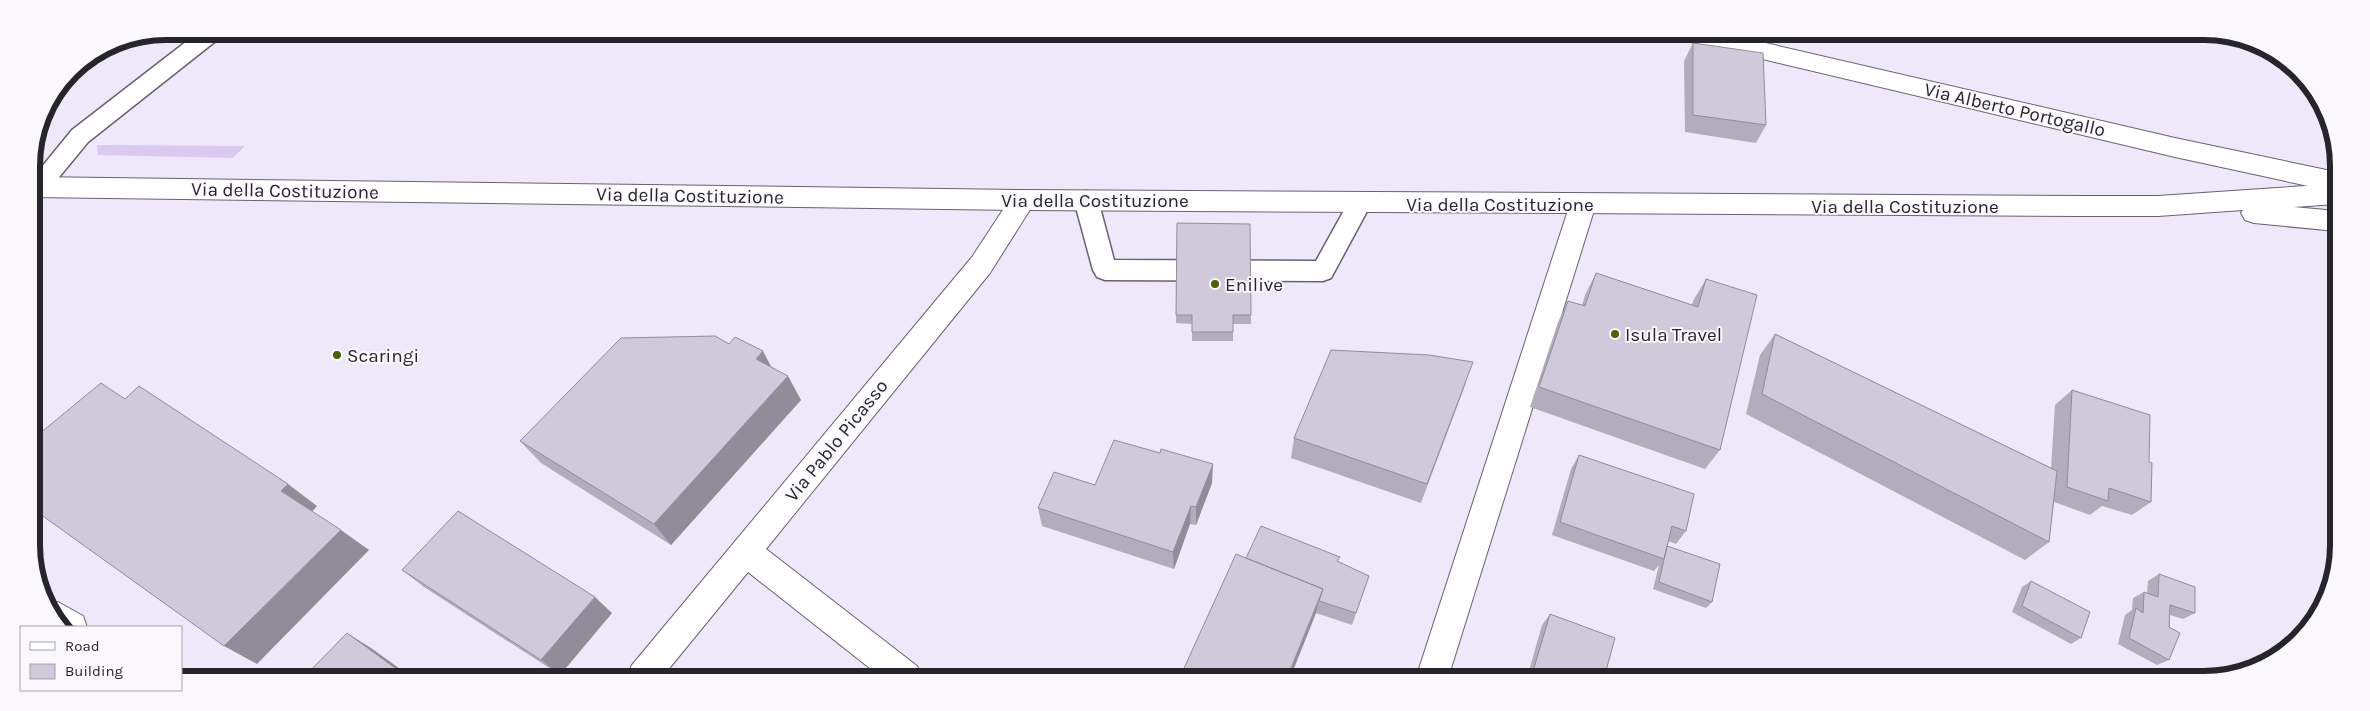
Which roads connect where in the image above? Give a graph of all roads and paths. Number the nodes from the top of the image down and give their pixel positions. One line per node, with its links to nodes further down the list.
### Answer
1 (203, 40): 3 (lane)
2 (1718, 40): 4 (main road, Via Alberto Portogallo)
3 (40, 181)
4 (2330, 181)
5 (40, 187): 7 (main road, Via della Costituzione)
6 (2330, 194): 11 (main road)
7 (1023, 200): 8 (main road, Via della Costituzione); 13 (main road, Via Pablo Picasso)
8 (1086, 200): 9 (main road, Via della Costituzione); 9 (lane)
9 (1360, 202): 10 (main road, Via della Costituzione)
10 (1583, 204): 11 (main road, Via della Costituzione); 16 (main road)
11 (2158, 206): 12 (main road)
12 (2330, 220)
13 (745, 551): 14 (main road, Via Pablo Picasso); 15 (main road)
14 (647, 671)
15 (898, 671)
16 (1434, 671)

